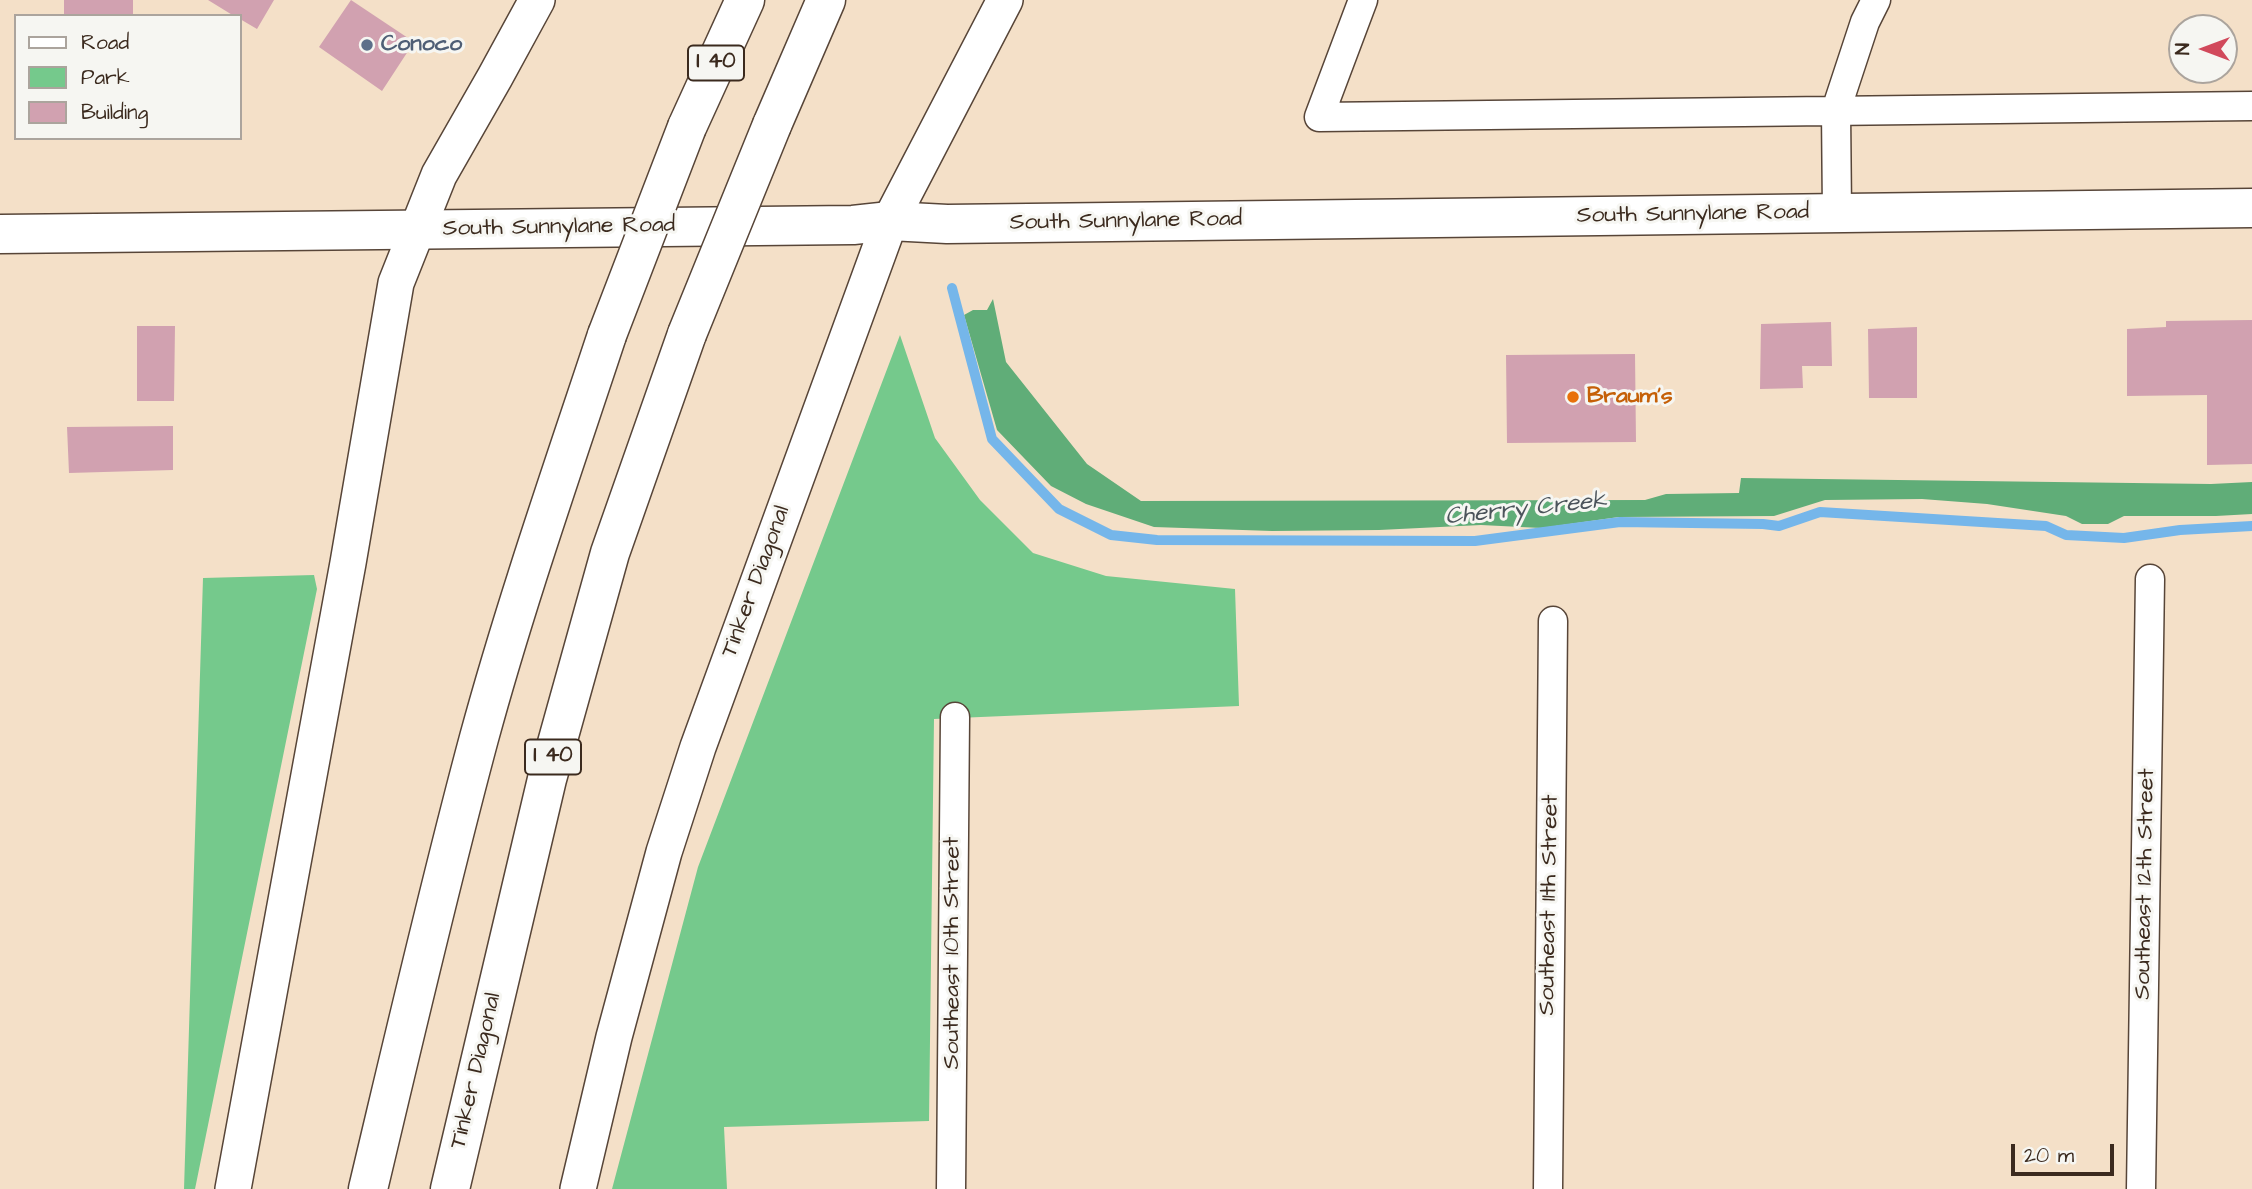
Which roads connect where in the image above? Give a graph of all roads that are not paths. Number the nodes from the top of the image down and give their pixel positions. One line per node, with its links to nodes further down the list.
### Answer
1 (537, 0): 12 (street)
2 (745, 0): 18 (main road, I 40, bridge)
3 (826, 0): 19 (main road, Tinker Diagonal / I 40, bridge)
4 (1005, 0): 11 (street, Tinker Diagonal)
5 (1363, 0): 8 (street)
6 (1876, 0): 8 (street)
7 (2252, 106): 8 (street)
8 (1836, 110): 10 (street)
9 (2252, 208): 10 (main road, South Sunnylane Road)
10 (1837, 213): 11 (main road, South Sunnylane Road)
11 (890, 221): 12 (main road, South Sunnylane Road); 20 (street, Tinker Diagonal)
12 (418, 229): 13 (main road, South Sunnylane Road); 17 (street)
13 (0, 234)
14 (2150, 579): 23 (street, Southeast 12th Street)
15 (1553, 621): 22 (street, Southeast 11th Street)
16 (955, 717): 21 (street, Southeast 10th Street)
17 (233, 1189)
18 (368, 1189)
19 (450, 1189)
20 (578, 1189)
21 (951, 1189)
22 (1548, 1189)
23 (2141, 1189)

